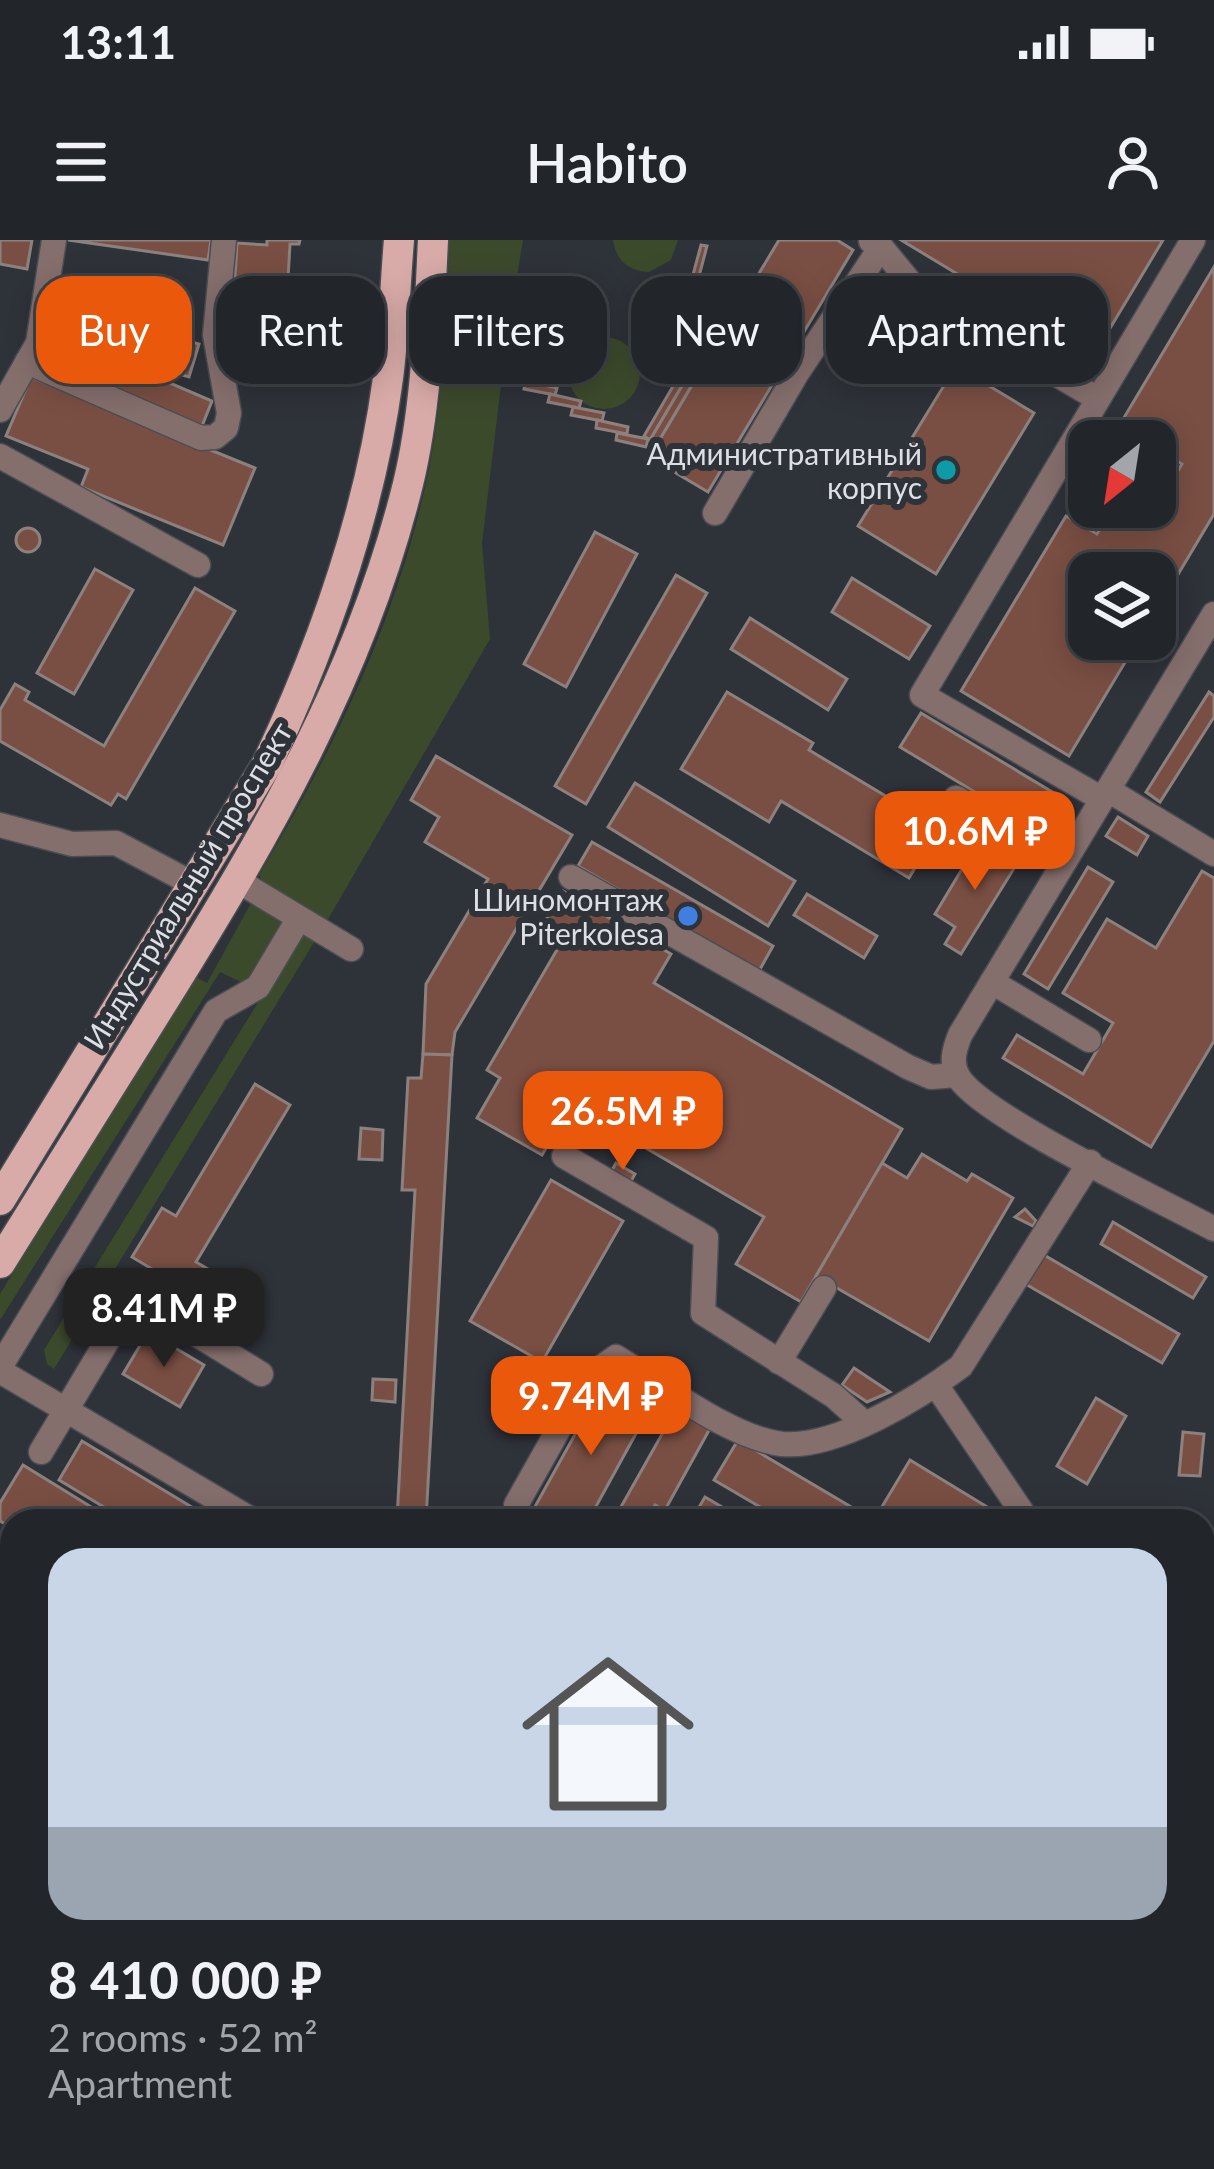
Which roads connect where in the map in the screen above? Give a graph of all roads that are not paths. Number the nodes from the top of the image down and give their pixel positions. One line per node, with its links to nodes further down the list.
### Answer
1 (54, 240): 7 (street)
2 (224, 240): 7 (street)
3 (399, 240): 21 (main road, Индустриальный проспект)
4 (433, 240): 20 (main road, Индустриальный проспект)
5 (1193, 240): 8 (street)
6 (875, 244): 8 (street); 11 (street)
7 (27, 362): 9 (street)
8 (1098, 399): 14 (street)
9 (0, 410)
10 (0, 456): 12 (street)
11 (715, 513)
12 (198, 565)
13 (1214, 614): 14 (street)
14 (1105, 795): 17 (street); 18 (street)
15 (956, 797): 18 (street)
16 (0, 825): 21 (street)
17 (1214, 854)
18 (1065, 861): 24 (street)
19 (571, 877): 26 (street)
20 (238, 880): 22 (street); 31 (main road, Индустриальный проспект)
21 (195, 885): 29 (main road, Индустриальный проспект)
22 (299, 918): 23 (street); 34 (street)
23 (351, 949)
24 (992, 982): 25 (street); 26 (street)
25 (1089, 1040)
26 (956, 1076): 28 (street)
27 (564, 1156): 33 (street)
28 (1090, 1162): 30 (street); 36 (street)
29 (0, 1200)
30 (1214, 1229)
31 (0, 1263)
32 (824, 1288): 33 (street)
33 (779, 1362): 38 (street)
34 (0, 1369): 37 (street)
35 (261, 1374): 37 (street)
36 (936, 1385): 38 (street); 42 (street)
37 (66, 1409): 39 (street); 41 (street)
38 (864, 1423): 40 (street)
39 (41, 1452)
40 (516, 1505)
41 (234, 1509)
42 (1020, 1509)

